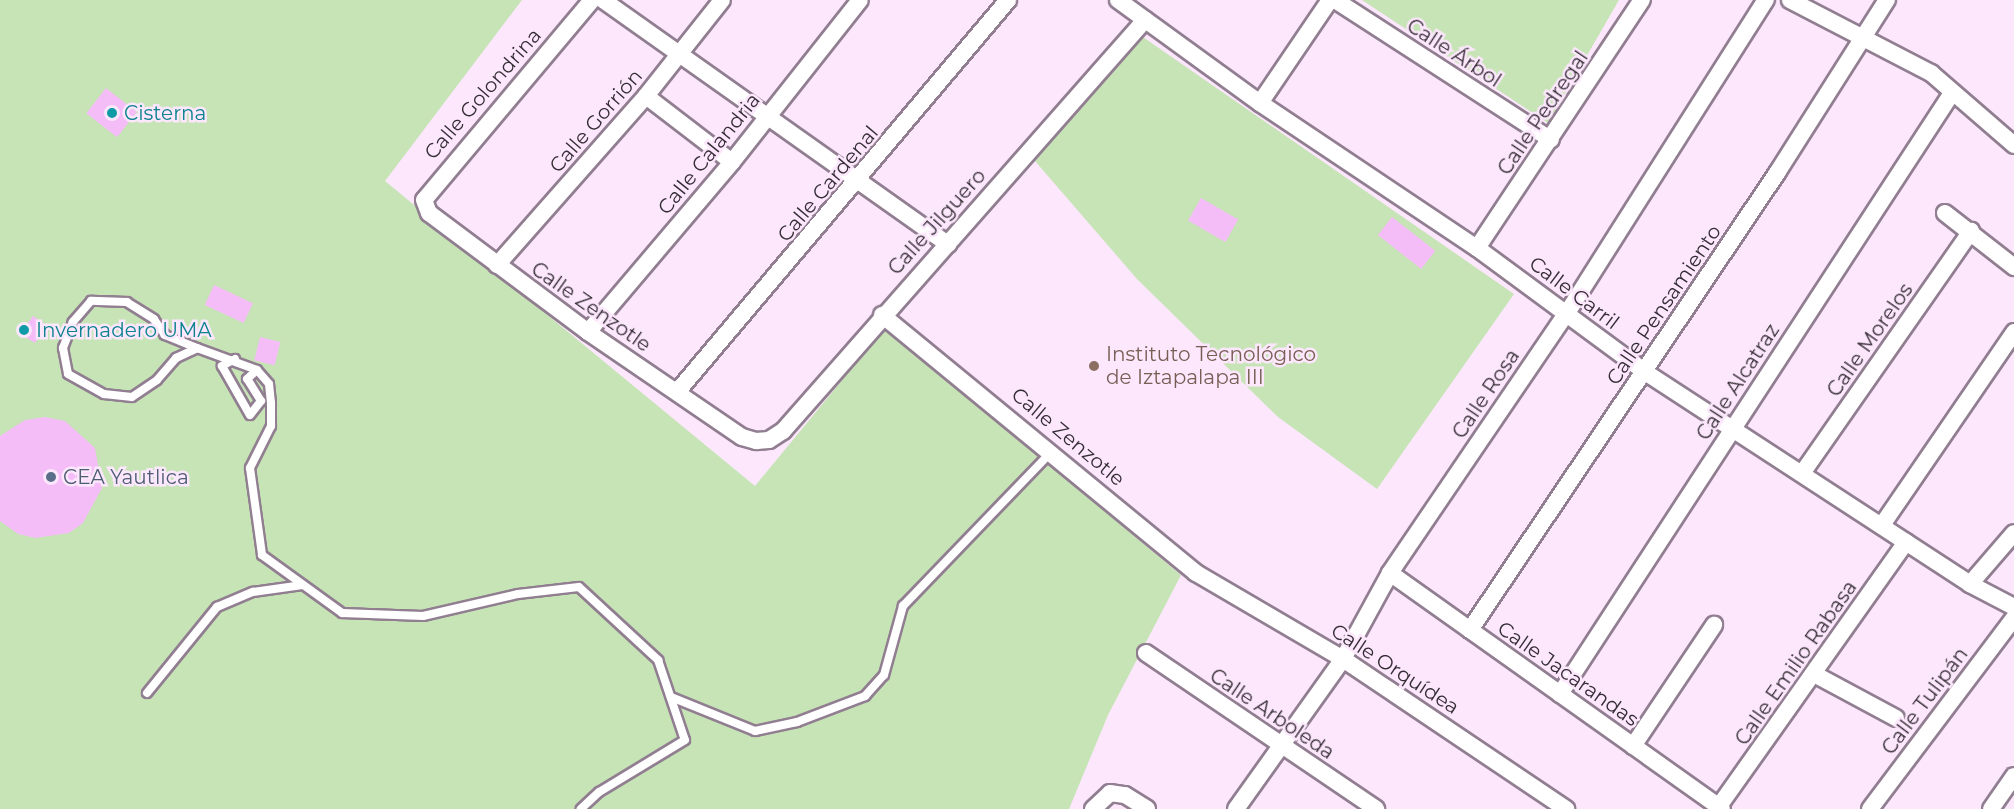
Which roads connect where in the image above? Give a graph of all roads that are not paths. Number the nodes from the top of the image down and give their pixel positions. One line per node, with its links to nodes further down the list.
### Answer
1 (592, 0): 24 (street, Calle Golondrina)
2 (603, 0): 15 (street)
3 (722, 0): 15 (street, Calle Gorrión)
4 (860, 0): 19 (street, Calle Calandria)
5 (1008, 0): 23 (street, Calle Cardenal)
6 (1118, 0): 13 (street, Calle Carril)
7 (1330, 0): 18 (street)
8 (1335, 0): 20 (street, Calle Árbol)
9 (1642, 0): 20 (street, Calle Pedregal)
10 (1766, 0): 31 (street, Calle Rosa)
11 (1790, 0): 14 (street)
12 (1887, 0): 14 (street, Calle Pensamiento)
13 (1145, 20): 18 (street, Calle Carril); 27 (street, Calle Jilguero)
14 (1863, 38): 16 (street); 38 (street, Calle Pensamiento)
15 (681, 53): 17 (street, Calle Gorrión); 19 (street)
16 (1952, 93): 21 (street); 40 (street, Calle Alcatraz)
17 (646, 96): 22 (street); 29 (street, Calle Gorrión)
18 (1260, 103): 28 (street, Calle Carril)
19 (768, 117): 22 (street, Calle Calandria); 23 (street)
20 (1551, 140): 28 (street, Calle Pedregal)
21 (2014, 145)
22 (732, 162): 33 (street, Calle Calandria)
23 (859, 180): 27 (street); 39 (street, Calle Cardenal)
24 (430, 189): 29 (street, Calle Zenzotle)
25 (1945, 213): 26 (street)
26 (1971, 231): 30 (street); 43 (street, Calle Morelos)
27 (948, 244): 32 (street, Calle Jilguero)
28 (1477, 248): 31 (street, Calle Carril)
29 (497, 265): 33 (street, Calle Zenzotle)
30 (2014, 267)
31 (1567, 313): 38 (street, Calle Carril); 48 (street, Calle Rosa)
32 (882, 315): 41 (street, Calle Jilguero); 42 (street, Calle Zenzotle)
33 (588, 332): 39 (street, Calle Zenzotle)
34 (2014, 332): 44 (street)
35 (197, 348): 35 (lane); 36 (lane)
36 (235, 359): 37 (lane); 37 (lane)
37 (257, 370): 50 (lane)
38 (1645, 372): 40 (street, Calle Carril); 54 (street, Calle Pensamiento)
39 (677, 392): 41 (street, Calle Zenzotle)
40 (1733, 428): 43 (street, Calle Carril); 59 (street, Calle Alcatraz)
41 (756, 441)
42 (1052, 451): 47 (street, Calle Zenzotle); 60 (lane)
43 (1803, 472): 44 (street, Calle Carril)
44 (1882, 525): 46 (street, Calle Carril)
45 (2014, 533): 49 (street)
46 (1906, 542): 49 (street, Calle Carril); 57 (street, Calle Emilio Rabasa)
47 (1196, 573): 56 (street, Calle Orquídea)
48 (1390, 573): 54 (street, Calle Jacarandas); 56 (street, Calle Rosa)
49 (1970, 584): 51 (street, Calle Carril)
50 (303, 585): 58 (lane); 60 (lane)
51 (2014, 607)
52 (2014, 618): 72 (street, Calle Tulipán)
53 (1714, 625): 63 (street)
54 (1470, 630): 59 (street, Calle Jacarandas)
55 (1146, 653): 62 (street, Calle Arboleda)
56 (1342, 659): 62 (street, Calle Rosa); 71 (street, Calle Orquídea)
57 (1814, 674): 61 (street); 65 (street, Calle Emilio Rabasa)
58 (147, 693)
59 (1560, 694): 63 (street, Calle Jacarandas)
60 (671, 697): 66 (lane)
61 (1896, 718)
62 (1279, 745): 69 (street, Calle Rosa); 70 (street, Calle Arboleda)
63 (1634, 746): 65 (street, Calle Jacarandas)
64 (2014, 776): 73 (street)
65 (1719, 808)
66 (581, 809)
67 (1094, 809): 68 (street)
68 (1147, 809)
69 (1236, 809)
70 (1376, 809)
71 (1566, 809)
72 (1870, 809)
73 (1991, 809)

